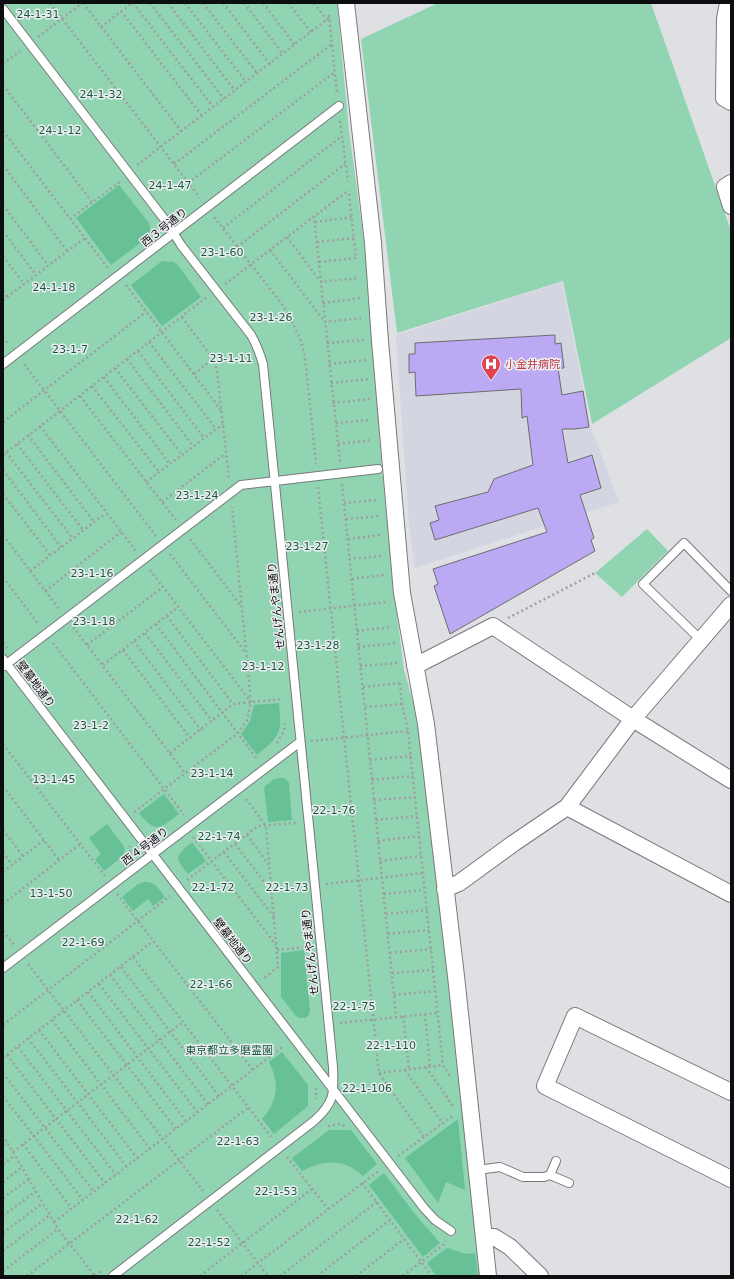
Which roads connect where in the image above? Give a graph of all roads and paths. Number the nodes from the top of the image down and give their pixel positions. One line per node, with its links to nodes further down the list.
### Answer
1 (50, 3): 18 (path)
2 (82, 3): 18 (path); 19 (path)
3 (133, 3): 16 (path); 35 (path)
4 (150, 3): 32 (path)
5 (168, 3): 31 (path)
6 (185, 3): 29 (path)
7 (203, 3): 28 (path)
8 (223, 3): 26 (path)
9 (244, 3): 24 (path)
10 (263, 3): 23 (path)
11 (288, 3): 20 (path)
12 (314, 3): 20 (path)
13 (346, 3): 192 (street)
14 (728, 3): 17 (street)
15 (3, 9): 21 (lane, せんげんやま通り)
16 (121, 11): 19 (path); 36 (path)
17 (728, 17): 33 (street)
18 (62, 18): 21 (path); 40 (path)
19 (101, 26): 38 (path)
20 (311, 32): 23 (path)
21 (29, 43): 25 (path); 59 (lane, せんげんやま通り)
22 (332, 44): 41 (path)
23 (295, 45): 24 (path)
24 (283, 54): 26 (path)
25 (3, 64)
26 (270, 64): 28 (path)
27 (335, 72): 47 (path)
28 (257, 73): 29 (path)
29 (246, 82): 31 (path)
30 (3, 84): 49 (path)
31 (235, 91): 32 (path)
32 (224, 99): 35 (path)
33 (731, 102)
34 (339, 106): 52 (lane, 西３号通り)
35 (213, 107): 36 (path)
36 (202, 116): 38 (path)
37 (3, 130): 55 (path)
38 (181, 131): 40 (path)
39 (342, 136): 57 (path)
40 (160, 147): 41 (path); 44 (path)
41 (174, 164): 47 (path)
42 (346, 164): 64 (path)
43 (3, 165): 66 (path)
44 (135, 167)
45 (122, 179): 49 (path)
46 (731, 183): 51 (street)
47 (188, 184): 52 (path)
48 (349, 190): 53 (path)
49 (92, 202): 55 (path)
50 (3, 205): 71 (path)
51 (731, 206)
52 (207, 208): 57 (path); 59 (lane, 西３号通り)
53 (314, 216): 56 (path); 60 (path)
54 (352, 217): 56 (path)
55 (70, 219): 61 (path)
56 (315, 222): 63 (path)
57 (223, 228): 64 (path)
58 (3, 230): 73 (path)
59 (174, 233): 100 (lane, 西３号通り); 135 (lane, せんげんやま通り)
60 (287, 237): 65 (path); 75 (path)
61 (85, 238): 66 (path); 72 (path)
62 (354, 238): 63 (path)
63 (317, 242): 69 (path)
64 (237, 247): 70 (path)
65 (270, 250): 70 (path); 88 (path)
66 (68, 251): 71 (path)
67 (3, 256): 77 (path)
68 (356, 258): 69 (path)
69 (319, 262): 75 (path)
70 (251, 264): 78 (path); 134 (path)
71 (48, 265): 73 (path)
72 (110, 271)
73 (36, 275): 77 (path)
74 (358, 278): 75 (path)
75 (321, 282): 84 (path)
76 (124, 283): 85 (path)
77 (24, 284): 80 (path)
78 (225, 284)
79 (3, 291): 80 (path)
80 (7, 297): 83 (path)
81 (208, 297): 86 (path)
82 (360, 298): 84 (path)
83 (3, 300)
84 (323, 302): 88 (path)
85 (146, 312): 89 (path); 108 (path)
86 (182, 317): 89 (path); 97 (path)
87 (362, 318): 88 (path)
88 (325, 322): 93 (path)
89 (162, 332): 92 (path); 103 (path)
90 (3, 337): 94 (path)
91 (365, 340): 93 (path)
92 (149, 342): 95 (path); 118 (path)
93 (327, 344): 101 (path)
94 (7, 350)
95 (138, 351): 96 (path); 120 (path)
96 (127, 359): 102 (path); 124 (path)
97 (213, 359): 103 (path); 112 (path)
98 (367, 360): 101 (path)
99 (22, 362): 108 (path)
100 (3, 364)
101 (330, 364): 106 (path)
102 (115, 368): 104 (path); 128 (path)
103 (194, 374): 112 (path)
104 (104, 377): 107 (path); 129 (path)
105 (369, 379): 106 (path)
106 (332, 383): 111 (path)
107 (92, 386): 109 (path); 132 (path)
108 (44, 390): 113 (path); 115 (path)
109 (80, 396): 113 (path); 136 (path)
110 (371, 399): 111 (path)
111 (334, 403): 117 (path)
112 (222, 410): 116 (path)
113 (60, 411): 119 (path); 153 (path)
114 (373, 420): 117 (path)
115 (3, 422)
116 (223, 424): 118 (path); 126 (path)
117 (336, 424): 123 (path)
118 (216, 429): 120 (path)
119 (28, 435): 122 (path); 145 (path)
120 (204, 438): 124 (path)
121 (375, 440): 123 (path)
122 (17, 444): 125 (path); 147 (path)
123 (338, 444): 133 (path)
124 (193, 446): 128 (path)
125 (6, 452): 127 (path); 151 (path)
126 (226, 453): 137 (path); 140 (path)
127 (3, 455)
128 (182, 455): 129 (path)
129 (170, 464): 132 (path)
130 (378, 469): 133 (lane)
131 (3, 470): 154 (path)
132 (159, 472): 136 (path)
133 (341, 474): 134 (lane); 141 (path)
134 (317, 476): 135 (lane); 171 (path)
135 (275, 481): 137 (lane); 210 (lane, せんげんやま通り)
136 (146, 482): 140 (path)
137 (231, 493): 146 (lane); 170 (path)
138 (3, 494): 155 (path)
139 (381, 499): 141 (path)
140 (162, 502): 146 (path)
141 (344, 503): 144 (path)
142 (106, 513): 145 (path)
143 (383, 516): 144 (path)
144 (345, 519): 152 (path)
145 (94, 522): 147 (path)
146 (182, 529): 153 (lane); 170 (path)
147 (83, 530): 151 (path)
148 (121, 532): 164 (path)
149 (3, 535): 158 (path)
150 (385, 535): 152 (path)
151 (73, 538): 154 (path)
152 (347, 539): 157 (path)
153 (163, 544): 174 (lane); 187 (path)
154 (61, 547): 155 (path)
155 (50, 555): 158 (path)
156 (387, 555): 157 (path)
157 (349, 559): 162 (path)
158 (30, 571): 164 (path)
159 (595, 573): 176 (path)
160 (389, 575): 162 (path)
161 (3, 578): 180 (path)
162 (352, 579): 168 (path)
163 (163, 587): 184 (path)
164 (45, 591): 174 (path)
165 (731, 591): 181 (lane)
166 (392, 601): 168 (path)
167 (731, 605): 181 (street)
168 (354, 606): 171 (path); 178 (path)
169 (178, 607): 173 (path)
170 (242, 607): 187 (path)
171 (331, 608): 172 (path); 208 (path)
172 (298, 612)
173 (167, 616): 175 (path); 197 (path)
174 (66, 618): 180 (lane); 184 (path)
175 (156, 624): 179 (path); 200 (path)
176 (493, 626): 192 (street); 201 (street)
177 (394, 627): 178 (path)
178 (357, 631): 185 (path)
179 (145, 633): 182 (path); 202 (path)
180 (46, 634): 188 (lane); 221 (path)
181 (701, 640): 201 (street)
182 (134, 641): 186 (path); 203 (path)
183 (396, 643): 185 (path)
184 (87, 645): 190 (path)
185 (358, 647): 191 (path)
186 (123, 650): 190 (path); 207 (path)
187 (246, 653): 196 (path)
188 (4, 663): 243 (lane, 壁墓地通り)
189 (398, 663): 191 (path)
190 (102, 666): 212 (path)
191 (360, 666): 194 (path)
192 (415, 666): 260 (street)
193 (400, 683): 194 (path)
194 (363, 687): 199 (path)
195 (283, 699): 196 (path)
196 (251, 702): 197 (path); 205 (path)
197 (233, 704): 200 (path)
198 (402, 704): 199 (path)
199 (365, 708): 206 (path)
200 (223, 713): 202 (path); 205 (path)
201 (633, 719): 219 (street); 225 (street)
202 (212, 721): 203 (path)
203 (201, 730): 207 (path)
204 (408, 731): 206 (path)
205 (238, 733): 214 (path); 216 (path)
206 (368, 735): 208 (path); 215 (path)
207 (190, 738): 212 (path)
208 (344, 738): 209 (path); 257 (path)
209 (312, 741)
210 (300, 742): 222 (lane, 西４号通り); 332 (lane, せんげんやま通り)
211 (3, 744): 239 (path)
212 (170, 753): 216 (path)
213 (411, 756): 215 (path)
214 (258, 759)
215 (370, 760): 218 (path)
216 (185, 773): 221 (path)
217 (413, 776): 218 (path)
218 (372, 780): 224 (path)
219 (731, 780)
220 (3, 786): 236 (path)
221 (164, 789): 226 (path); 227 (path)
222 (238, 789): 231 (path); 243 (lane, 西４号通り)
223 (415, 797): 224 (path)
224 (374, 800): 230 (path)
225 (567, 807): 260 (street); 265 (street)
226 (133, 812)
227 (184, 815)
228 (296, 816): 231 (path)
229 (417, 816): 230 (path)
230 (376, 820): 238 (path)
231 (266, 826): 234 (path); 251 (path)
232 (3, 830): 244 (path)
233 (198, 832): 249 (path)
234 (247, 835): 240 (path); 251 (path)
235 (419, 836): 238 (path)
236 (44, 840): 244 (path); 246 (path)
237 (125, 840): 247 (path)
238 (378, 841): 248 (path)
239 (80, 844): 246 (path); 253 (path)
240 (235, 844): 242 (path); 263 (path)
241 (3, 852): 250 (path)
242 (224, 852): 249 (path); 271 (path)
243 (152, 855): 259 (lane, 西４号通り); 293 (lane, 壁墓地通り)
244 (23, 856): 250 (path)
245 (421, 856): 248 (path)
246 (60, 860): 268 (path)
247 (126, 860)
248 (380, 860): 256 (path)
249 (212, 862): 255 (path); 279 (path)
250 (12, 865): 252 (path)
251 (269, 865): 263 (path)
252 (3, 872)
253 (110, 872)
254 (423, 873): 256 (path)
255 (182, 876)
256 (382, 878): 257 (path); 264 (path)
257 (359, 880): 258 (path); 305 (path)
258 (326, 884)
259 (111, 886): 266 (path); 287 (lane, 西４号通り)
260 (445, 889): 370 (street)
261 (424, 890): 264 (path)
262 (167, 891): 272 (path)
263 (272, 892): 271 (path)
264 (384, 894): 270 (path)
265 (731, 894)
266 (118, 895): 267 (path); 272 (path)
267 (112, 899)
268 (3, 904)
269 (426, 910): 270 (path)
270 (386, 914): 275 (path)
271 (274, 918): 279 (path)
272 (138, 921): 277 (path); 294 (path)
273 (428, 930): 275 (path)
274 (3, 931): 278 (path)
275 (388, 934): 283 (path)
276 (20, 941): 278 (path)
277 (153, 941): 285 (path); 324 (path)
278 (14, 945): 281 (path)
279 (276, 945): 282 (path)
280 (430, 949): 283 (path)
281 (8, 950)
282 (277, 950): 284 (path); 293 (path)
283 (390, 953): 290 (path)
284 (308, 954)
285 (133, 957): 286 (path); 306 (path)
286 (121, 967): 291 (path); 310 (path)
287 (3, 968)
288 (22, 968): 294 (path)
289 (433, 970): 290 (path)
290 (392, 974): 297 (path)
291 (110, 975): 292 (path); 313 (path)
292 (98, 984): 296 (path); 315 (path)
293 (253, 986): 312 (lane, 壁墓地通り)
294 (48, 990): 299 (path); 308 (path)
295 (435, 991): 297 (path)
296 (88, 992): 298 (path); 317 (path)
297 (394, 995): 303 (path)
298 (77, 1000): 299 (path); 319 (path)
299 (64, 1010): 304 (path); 328 (path)
300 (437, 1013): 301 (path)
301 (425, 1014): 302 (path); 321 (path)
302 (403, 1016): 303 (path); 323 (path)
303 (396, 1017): 305 (path)
304 (52, 1020): 309 (path); 329 (path)
305 (373, 1020): 307 (path); 326 (path)
306 (183, 1022): 310 (path); 330 (path)
307 (340, 1023)
308 (3, 1025)
309 (39, 1030): 311 (path); 334 (path)
310 (171, 1032): 313 (path); 336 (path)
311 (28, 1038): 314 (path); 338 (path)
312 (294, 1039): 324 (path); 332 (lane, 壁墓地通り)
313 (160, 1040): 315 (path); 339 (path)
314 (17, 1046): 316 (path); 342 (path)
315 (149, 1049): 317 (path); 343 (path)
316 (7, 1055): 318 (path); 345 (path)
317 (138, 1057): 319 (path); 346 (path)
318 (3, 1058)
319 (127, 1065): 328 (path); 349 (path)
320 (442, 1065): 321 (path)
321 (430, 1066): 322 (path)
322 (426, 1067): 323 (path); 340 (path)
323 (409, 1069): 325 (path)
324 (253, 1070): 330 (path)
325 (405, 1070): 326 (path); 347 (path)
326 (379, 1073): 352 (path)
327 (3, 1074): 348 (path)
328 (114, 1075): 329 (path); 353 (path)
329 (101, 1085): 334 (path); 359 (path)
330 (232, 1086): 336 (path); 341 (path)
331 (316, 1087): 337 (path)
332 (334, 1090): 360 (lane, せんげんやま通り); 366 (lane, 壁墓地通り)
333 (731, 1092): 374 (street)
334 (88, 1094): 338 (path); 363 (path)
335 (3, 1096): 351 (path)
336 (219, 1096): 339 (path)
337 (315, 1102)
338 (78, 1103): 342 (path); 368 (path)
339 (208, 1104): 343 (path)
340 (453, 1106)
341 (249, 1107): 354 (path); 364 (path)
342 (67, 1111): 345 (path); 371 (path)
343 (198, 1112): 346 (path)
344 (458, 1113): 347 (path)
345 (56, 1119): 348 (path); 376 (path)
346 (186, 1121): 349 (path)
347 (443, 1124): 352 (path)
348 (45, 1128): 351 (path); 381 (path)
349 (176, 1129): 353 (path)
350 (3, 1135): 355 (path)
351 (34, 1136): 356 (path); 384 (path)
352 (424, 1137): 366 (path)
353 (163, 1139): 359 (path); 364 (path)
354 (273, 1139): 357 (path); 360 (path)
355 (7, 1142): 358 (path); 361 (path)
356 (23, 1144): 361 (path); 387 (path)
357 (267, 1144)
358 (3, 1146)
359 (150, 1148): 363 (path)
360 (280, 1148): 408 (lane, せんげんやま通り)
361 (14, 1153): 367 (path); 369 (path)
362 (287, 1157): 379 (path)
363 (137, 1158): 368 (path)
364 (179, 1160): 382 (path); 400 (path)
365 (556, 1161): 372 (lane)
366 (389, 1163): 377 (path); 395 (lane, 壁墓地通り)
367 (3, 1164)
368 (127, 1166): 371 (path)
369 (22, 1167): 373 (path); 375 (path)
370 (477, 1170): 372 (lane); 397 (street)
371 (116, 1175): 376 (path)
372 (550, 1175): 378 (lane)
373 (29, 1179): 380 (path); 383 (path)
374 (731, 1179)
375 (3, 1182)
376 (105, 1183): 381 (path)
377 (362, 1183): 386 (path); 388 (path)
378 (569, 1183)
379 (312, 1189): 388 (path); 399 (path)
380 (36, 1191): 385 (path); 391 (path)
381 (94, 1192): 384 (path)
382 (204, 1192)
383 (3, 1198)
384 (83, 1200): 387 (path)
385 (43, 1202): 390 (path); 396 (path)
386 (376, 1202): 392 (path); 412 (path)
387 (72, 1208): 393 (path)
388 (328, 1209): 403 (path)
389 (217, 1210): 399 (path)
390 (50, 1215): 393 (path); 401 (path)
391 (3, 1216)
392 (390, 1220): 398 (path); 413 (path)
393 (54, 1222): 394 (path)
394 (58, 1228): 400 (path); 405 (path)
395 (451, 1231): 402 (path)
396 (3, 1233)
397 (484, 1237): 417 (street); 418 (street)
398 (404, 1239): 402 (path); 414 (path)
399 (243, 1243): 403 (path); 409 (path)
400 (70, 1244): 406 (path); 407 (path)
401 (3, 1251)
402 (421, 1262): 415 (path); 416 (path)
403 (258, 1263): 410 (path); 411 (path)
404 (107, 1267): 407 (path)
405 (3, 1270)
406 (27, 1276)
407 (95, 1276)
408 (113, 1276)
409 (200, 1276)
410 (241, 1276)
411 (268, 1276)
412 (280, 1276)
413 (317, 1276)
414 (356, 1276)
415 (403, 1276)
416 (432, 1276)
417 (488, 1276)
418 (540, 1276)

